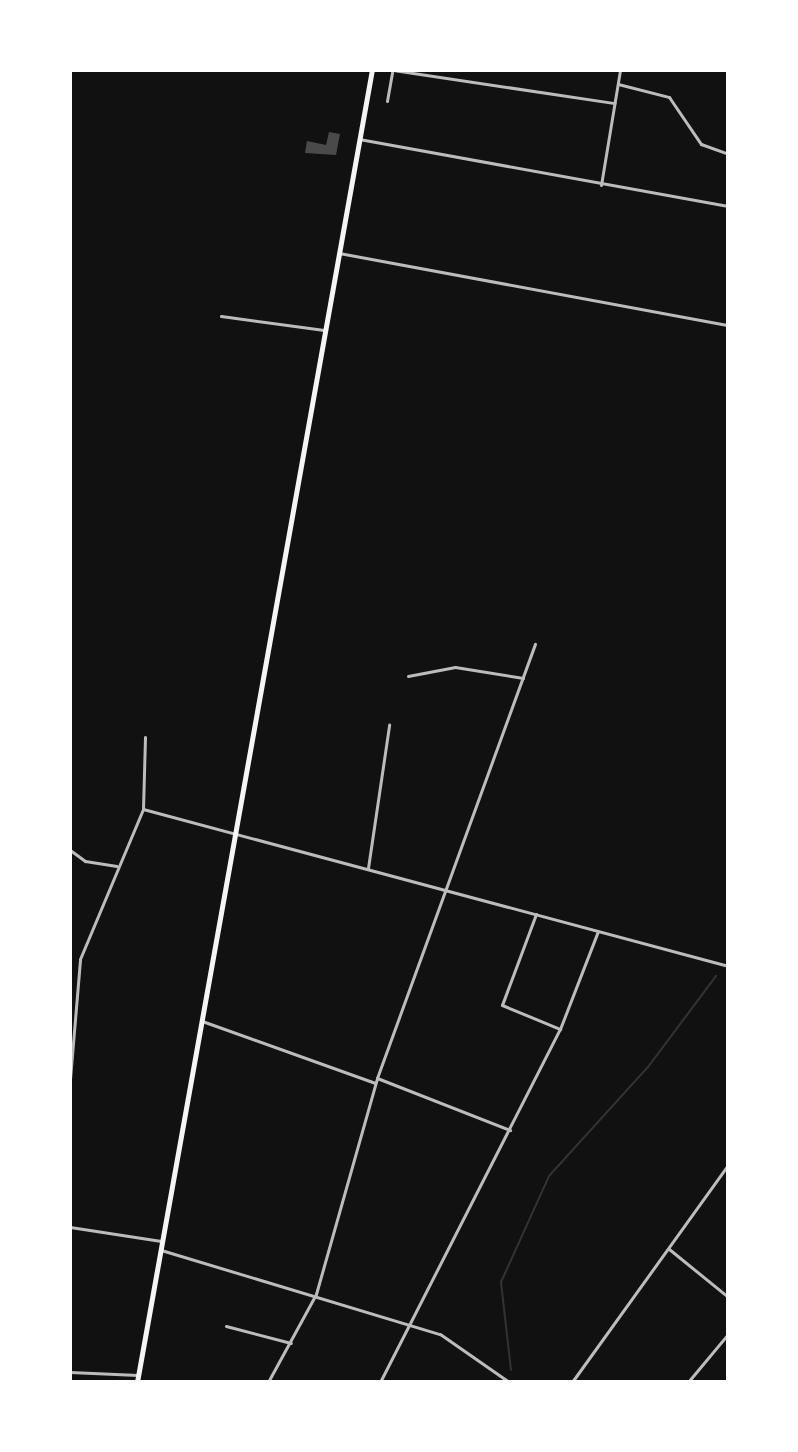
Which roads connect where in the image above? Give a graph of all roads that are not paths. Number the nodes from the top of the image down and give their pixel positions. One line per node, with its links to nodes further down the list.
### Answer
1 (372, 70): 7 (main road)
2 (620, 70): 4 (street)
3 (392, 71): 5 (street); 6 (street)
4 (618, 84): 6 (street); 8 (street)
5 (387, 101)
6 (615, 103): 9 (street)
7 (359, 139): 9 (street); 11 (main road)
8 (728, 154)
9 (601, 185): 10 (street)
10 (728, 206)
11 (339, 253): 13 (street); 14 (main road)
12 (221, 316): 14 (street)
13 (728, 325)
14 (325, 330): 21 (main road)
15 (535, 644): 17 (street)
16 (408, 676): 17 (street)
17 (523, 678): 25 (street)
18 (389, 725): 24 (street)
19 (145, 737): 20 (street)
20 (143, 809): 21 (street); 23 (street)
21 (235, 832): 24 (street); 30 (main road)
22 (70, 850): 23 (street)
23 (117, 866): 29 (street)
24 (368, 868): 25 (street)
25 (448, 889): 26 (street); 33 (street)
26 (536, 914): 27 (street); 31 (street)
27 (598, 931): 28 (street); 31 (street)
28 (728, 966)
29 (72, 1014): 32 (street)
30 (201, 1021): 33 (street); 37 (main road)
31 (560, 1029): 34 (street)
32 (70, 1079)
33 (376, 1081): 34 (street); 40 (street)
34 (510, 1130): 42 (street)
35 (728, 1165): 38 (street)
36 (70, 1227): 37 (street)
37 (162, 1241): 39 (main road)
38 (668, 1249): 41 (street); 51 (street)
39 (161, 1250): 40 (street); 47 (main road)
40 (316, 1294): 42 (street); 45 (street)
41 (728, 1297)
42 (410, 1324): 49 (street); 50 (street)
43 (226, 1326): 45 (street)
44 (728, 1334): 52 (street)
45 (291, 1343): 48 (street)
46 (70, 1372): 47 (street)
47 (138, 1378)
48 (268, 1382)
49 (380, 1382)
50 (509, 1382)
51 (572, 1382)
52 (688, 1382)

